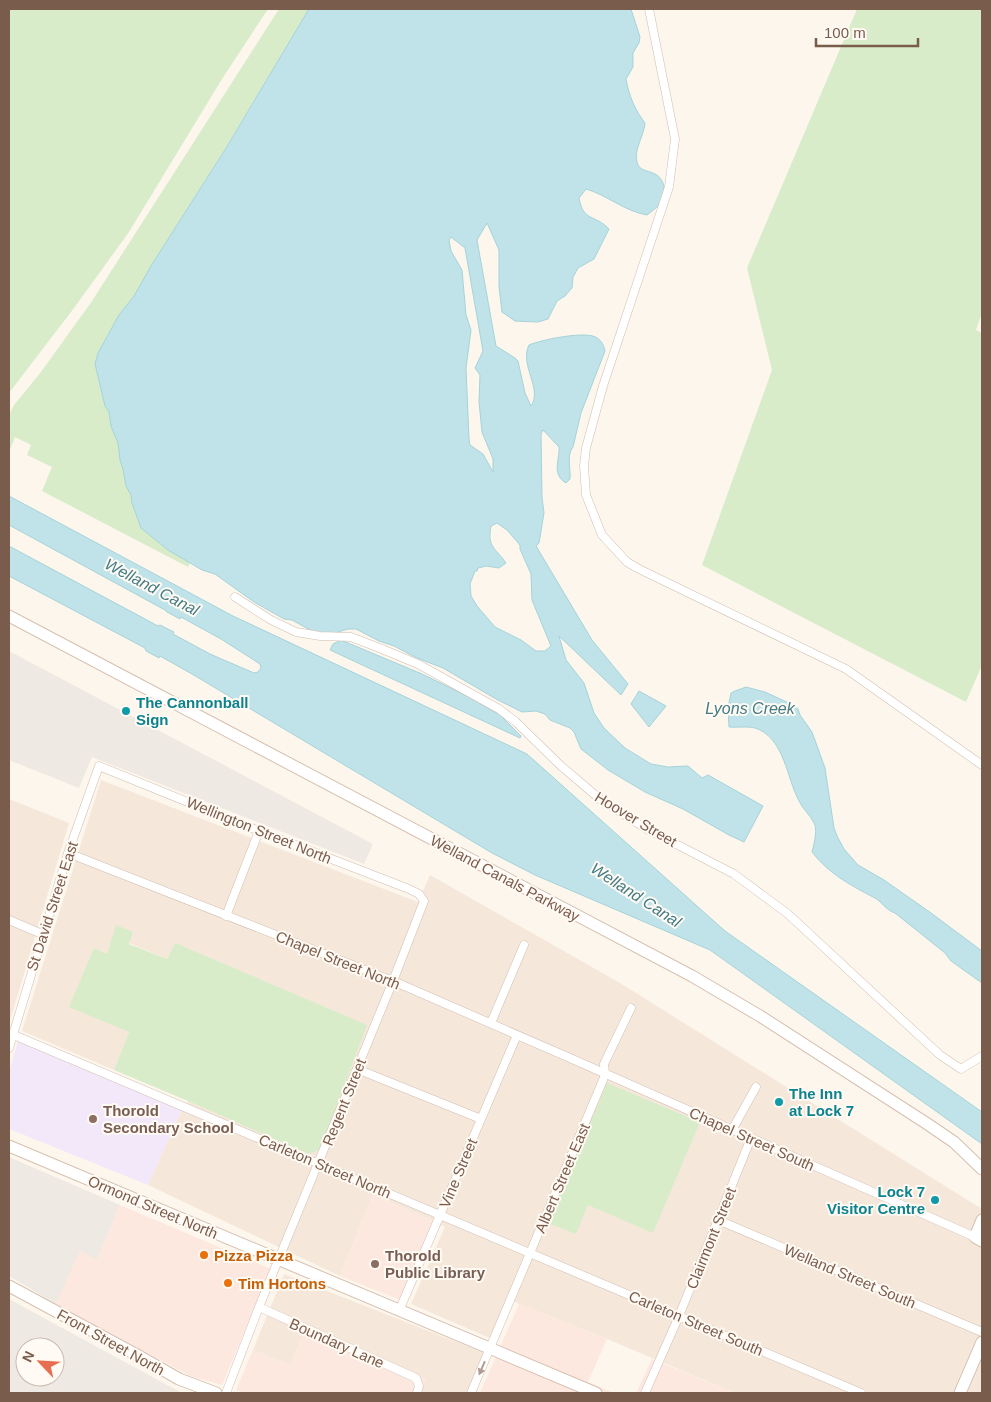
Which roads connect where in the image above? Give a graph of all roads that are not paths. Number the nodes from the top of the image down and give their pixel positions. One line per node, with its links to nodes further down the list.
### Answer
1 (649, 9): 4 (street)
2 (235, 597): 19 (street, Hoover Street)
3 (9, 616): 28 (street, Welland Canals Parkway)
4 (982, 765)
5 (99, 766): 6 (street, Wellington Street North); 7 (street, St David Street East)
6 (259, 831): 8 (street, Wellington Street North); 9 (street)
7 (68, 853): 9 (street, Chapel Street North); 11 (street, St David Street East)
8 (419, 894): 13 (street, Regent Street)
9 (226, 916): 13 (street, Chapel Street North)
10 (9, 920): 11 (street)
11 (42, 934): 16 (street, St David Street East)
12 (524, 945): 15 (street)
13 (393, 981): 15 (street, Chapel Street North); 20 (street, Regent Street)
14 (631, 1008): 21 (street, Albert Street East)
15 (490, 1023): 17 (street, Chapel Street North)
16 (11, 1034): 18 (street, St David Street East); 27 (street, Carleton Street North)
17 (517, 1035): 21 (street, Chapel Street North); 23 (street, Vine Street)
18 (9, 1048)
19 (982, 1056)
20 (357, 1069): 23 (street); 27 (street, Regent Street)
21 (605, 1073): 24 (street, Chapel Street South); 33 (street, Albert Street East)
22 (756, 1087): 24 (street)
23 (481, 1119): 29 (street, Vine Street)
24 (732, 1130): 25 (street, Chapel Street South)
25 (751, 1138): 30 (street, Clairmont Street); 32 (street, Chapel Street South)
26 (9, 1146): 34 (street, Ormond Street North)
27 (319, 1164): 29 (street, Carleton Street North); 34 (street, Regent Street)
28 (982, 1168)
29 (441, 1215): 33 (street, Carleton Street North); 37 (street, Vine Street)
30 (718, 1220): 38 (street, Clairmont Street); 39 (street, Welland Street South)
31 (982, 1220): 32 (street)
32 (978, 1239)
33 (531, 1253): 38 (street, Carleton Street South); 41 (street, Albert Street East)
34 (279, 1260): 36 (street, Regent Street); 37 (street, Ormond Street North)
35 (9, 1286): 42 (street, Front Street North)
36 (259, 1307): 43 (street, Regent Street); 44 (street, Boundary Lane)
37 (399, 1311): 41 (street, Ormond Street North)
38 (679, 1316): 47 (street, Clairmont Street); 48 (street, Carleton Street South)
39 (982, 1332)
40 (982, 1342): 49 (street)
41 (490, 1348): 45 (street, Albert Street East, one-way to 45); 46 (street, Ormond Street North)
42 (216, 1393)
43 (226, 1393)
44 (418, 1393)
45 (471, 1393)
46 (596, 1393)
47 (645, 1393)
48 (861, 1393)
49 (960, 1393)

